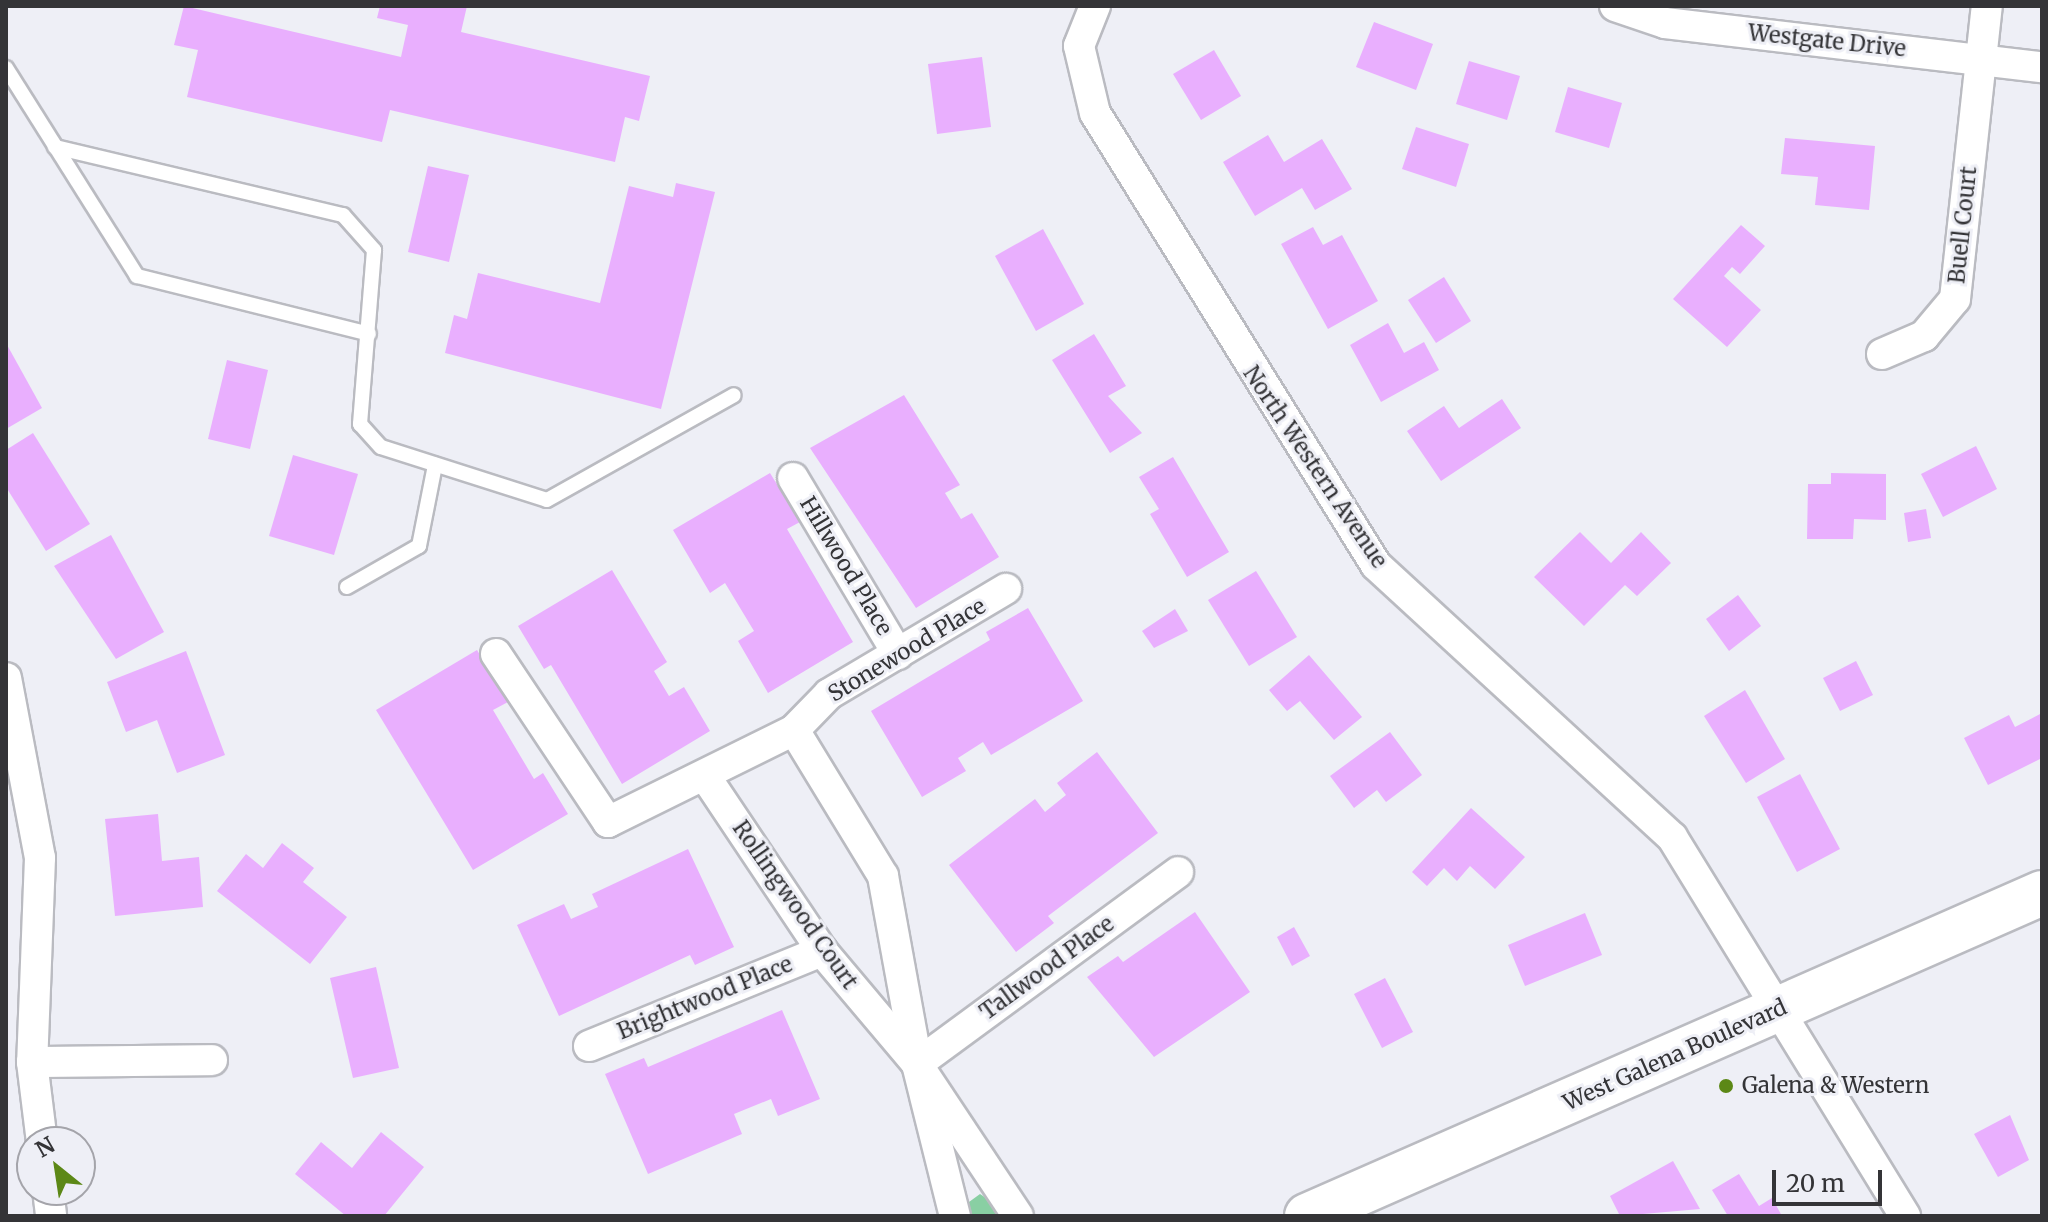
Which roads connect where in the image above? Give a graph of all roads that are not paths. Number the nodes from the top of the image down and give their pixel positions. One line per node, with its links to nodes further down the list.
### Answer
1 (1095, 6): 23 (street, North Western Avenue)
2 (1615, 6): 4 (street, Westgate Drive)
3 (1987, 6): 4 (street, Buell Court)
4 (1981, 59): 5 (street, Westgate Drive); 9 (street, Buell Court)
5 (2042, 67)
6 (6, 68): 7 (lane)
7 (55, 147): 8 (lane); 8 (lane)
8 (369, 334): 11 (lane)
9 (1882, 354)
10 (734, 395): 11 (lane)
11 (435, 465): 13 (lane)
12 (793, 478): 16 (street, Hillwood Place)
13 (347, 587)
14 (1006, 589): 16 (street, Stonewood Place)
15 (496, 654): 19 (street, Stonewood Place)
16 (898, 654): 18 (street, Stonewood Place)
17 (6, 678): 26 (street)
18 (794, 730): 19 (street, Stonewood Place); 27 (street, Rollingwood Court)
19 (707, 779): 22 (street, Rollingwood Court)
20 (1178, 872): 27 (street, Tallwood Place)
21 (2042, 893): 23 (main road, West Galena Boulevard)
22 (822, 951): 24 (street, Brightwood Place); 27 (street, Rollingwood Court)
23 (1783, 1007): 31 (main road, West Galena Boulevard); 32 (street, North Western Avenue)
24 (589, 1046)
25 (212, 1060): 26 (street)
26 (32, 1062): 28 (street)
27 (917, 1064): 29 (street, Rollingwood Court); 30 (street, Rollingwood Court)
28 (40, 1126)
29 (955, 1216)
30 (1018, 1216)
31 (1307, 1216)
32 (1905, 1216)

